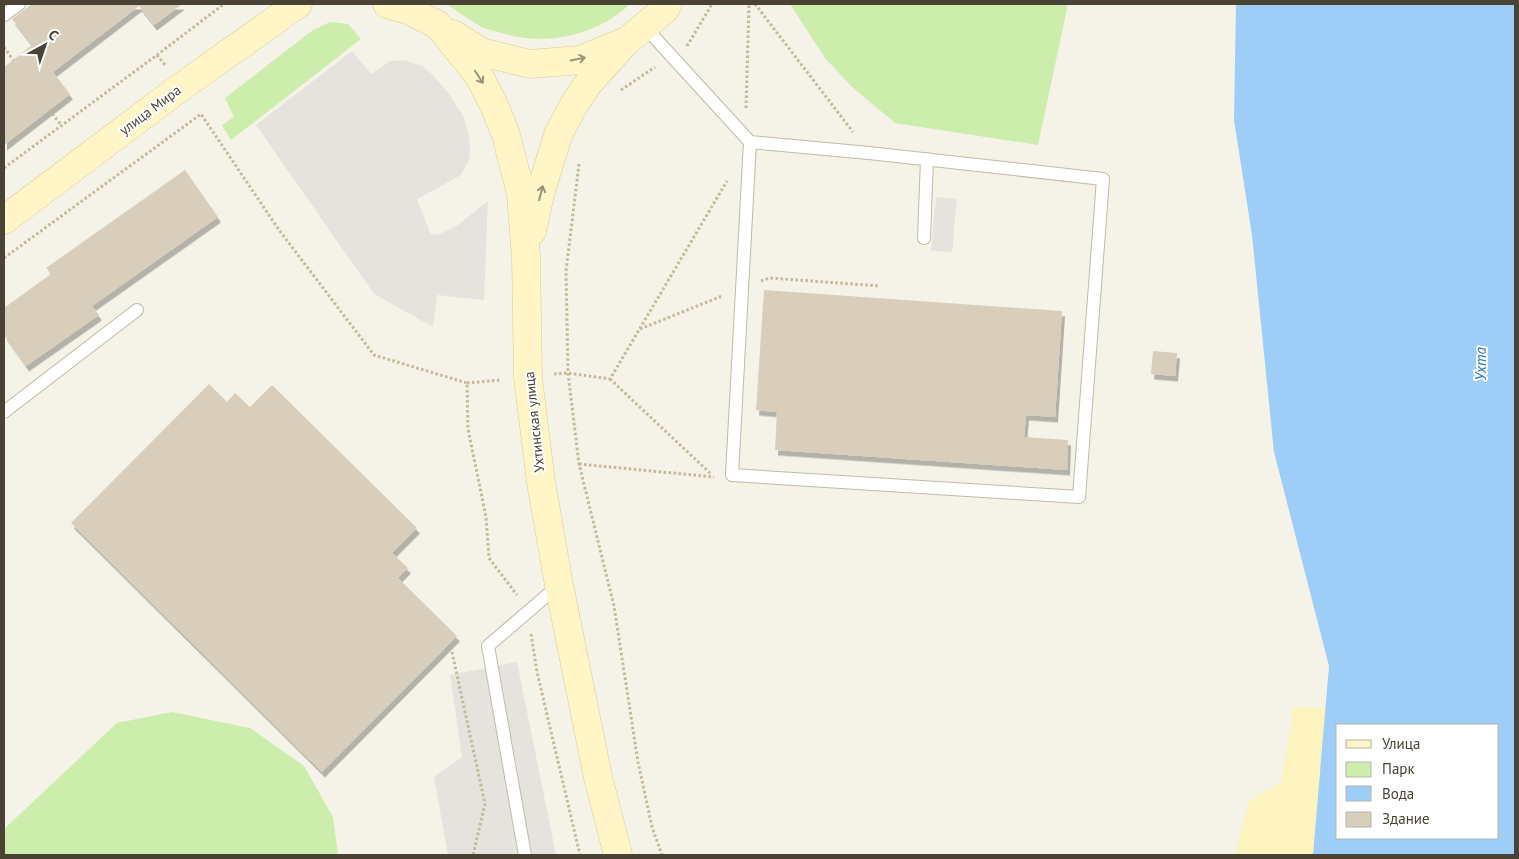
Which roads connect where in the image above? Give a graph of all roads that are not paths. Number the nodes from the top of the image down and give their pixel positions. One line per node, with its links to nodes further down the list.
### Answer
1 (19, 4): 6 (lane)
2 (298, 4): 11 (main road, улица Мира)
3 (387, 4): 7 (main road)
4 (421, 4): 7 (main road)
5 (668, 4): 8 (main road)
6 (4, 15)
7 (438, 25): 8 (main road, one-way to 8); 13 (main road, one-way to 13)
8 (636, 34): 9 (lane); 13 (main road, one-way to 8)
9 (746, 138): 10 (lane); 10 (lane)
10 (927, 159): 12 (lane)
11 (4, 220)
12 (924, 238)
13 (526, 257): 16 (main road, Ухтинская улица)
14 (137, 310): 15 (lane)
15 (6, 406)
16 (559, 585): 17 (lane); 18 (main road, Ухтинская улица)
17 (525, 855)
18 (618, 855)

